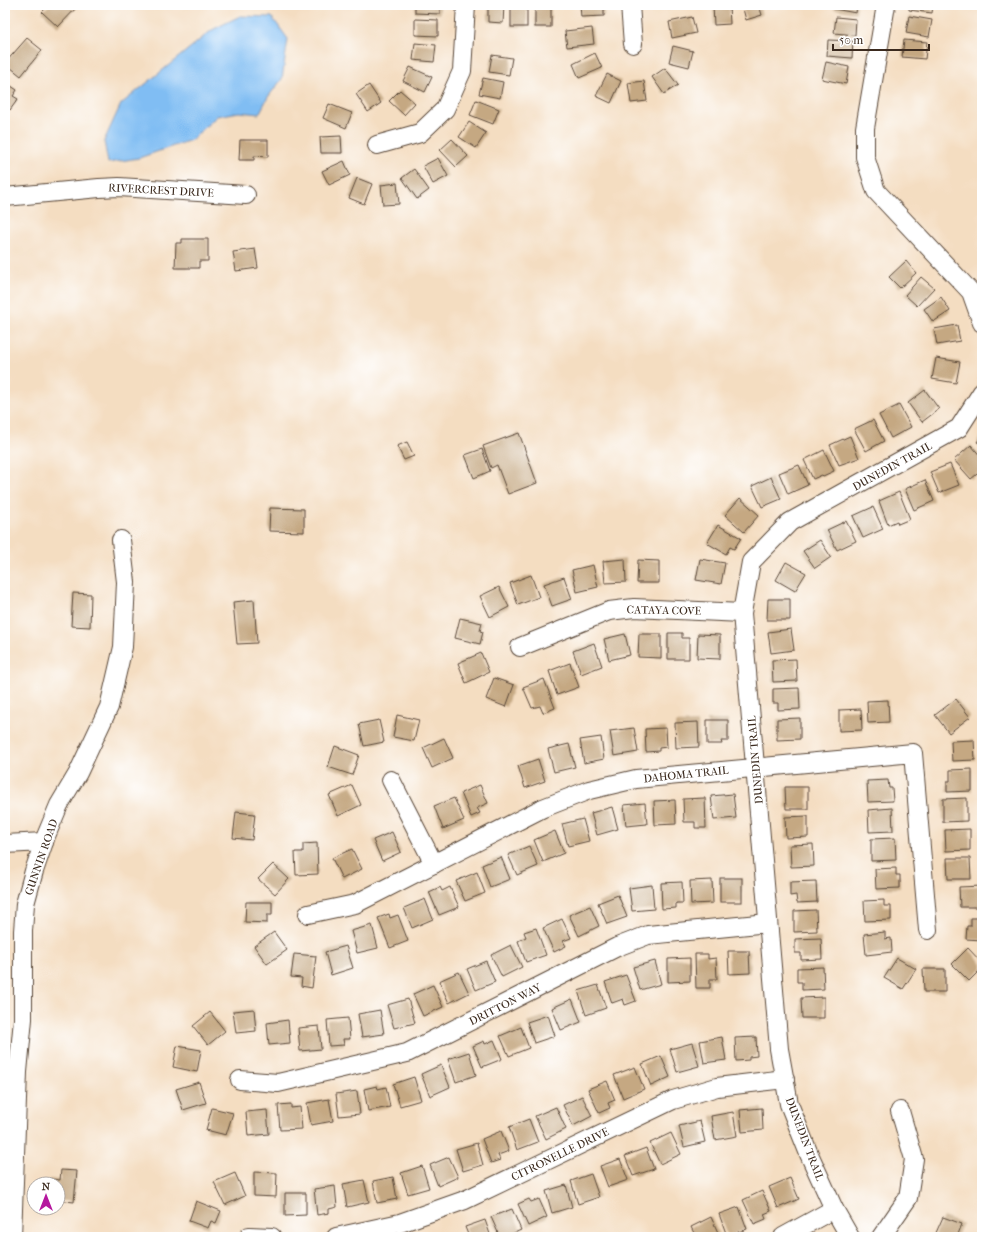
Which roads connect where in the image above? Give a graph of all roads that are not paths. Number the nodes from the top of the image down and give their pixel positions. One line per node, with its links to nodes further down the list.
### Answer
1 (466, 5): 5 (street)
2 (630, 5): 4 (street)
3 (886, 5): 8 (street)
4 (633, 44)
5 (377, 145)
6 (246, 195): 7 (street, RIVERCREST DRIVE)
7 (5, 197)
8 (976, 288): 9 (street)
9 (982, 323)
10 (982, 392): 12 (street, DUNEDIN TRAIL)
11 (121, 540): 16 (street, GUNNIN ROAD)
12 (742, 613): 13 (street, CATAYA COVE); 14 (street, DUNEDIN TRAIL)
13 (520, 647)
14 (755, 767): 18 (street, DAHOMA TRAIL); 20 (street, DUNEDIN TRAIL); 21 (street, DAHOMA TRAIL)
15 (391, 780): 18 (street)
16 (44, 842): 17 (street); 22 (street, GUNNIN ROAD)
17 (5, 844)
18 (434, 864): 19 (street, DAHOMA TRAIL)
19 (308, 914)
20 (768, 923): 23 (street, DUNEDIN TRAIL); 24 (street, DRITTON WAY)
21 (928, 930)
22 (12, 1046): 26 (street, GUNNIN ROAD)
23 (785, 1079): 27 (street, DUNEDIN TRAIL); 31 (street, CITRONELLE DRIVE)
24 (240, 1080)
25 (900, 1111): 34 (street)
26 (10, 1150): 28 (street, GUNNIN ROAD)
27 (834, 1209): 32 (street); 33 (street, DUNEDIN TRAIL)
28 (10, 1233)
29 (249, 1236): 30 (street)
30 (272, 1237)
31 (336, 1237)
32 (783, 1237)
33 (850, 1237)
34 (881, 1237)

